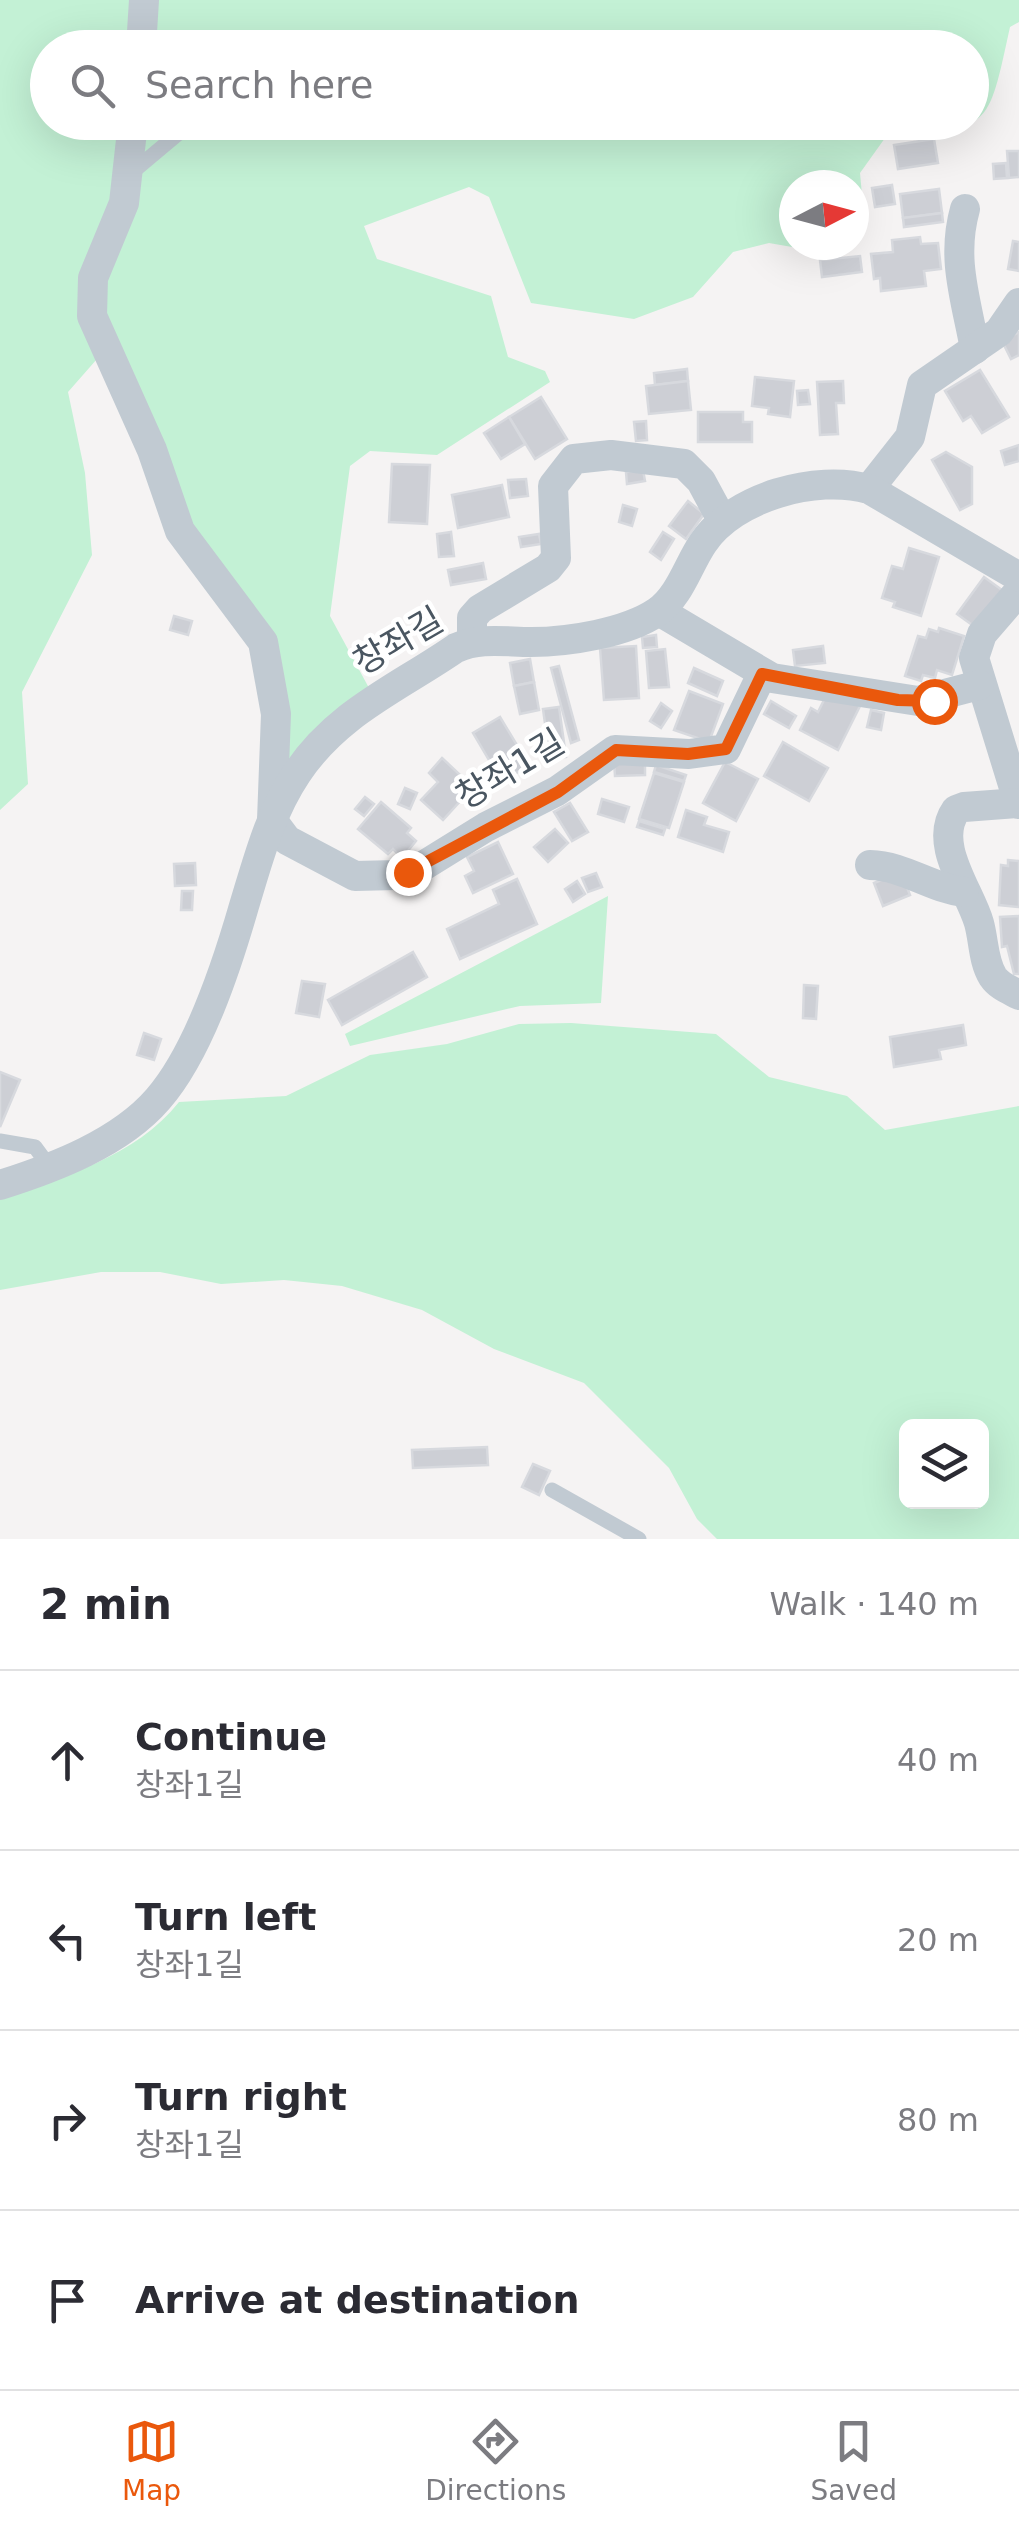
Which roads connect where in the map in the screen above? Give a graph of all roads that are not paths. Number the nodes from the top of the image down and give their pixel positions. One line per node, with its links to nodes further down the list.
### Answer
1 (144, 0): 2 (street)
2 (142, 30)
3 (132, 140): 5 (street)
4 (171, 140): 5 (lane)
5 (130, 174): 18 (street)
6 (965, 209): 8 (street)
7 (1019, 303): 8 (street)
8 (975, 349): 9 (street)
9 (869, 489): 10 (street); 11 (street)
10 (722, 520): 13 (street); 14 (street)
11 (1019, 577)
12 (1019, 591): 16 (street)
13 (660, 611): 14 (street, 창좌길); 15 (street)
14 (472, 642): 18 (street, 창좌길)
15 (762, 674): 16 (street); 18 (street, 창좌1길)
16 (979, 686): 17 (street)
17 (1017, 793): 20 (street)
18 (272, 820): 23 (street, 창좌길)
19 (870, 865): 20 (street)
20 (964, 892): 21 (street)
21 (1019, 996)
22 (0, 1141): 23 (lane)
23 (49, 1166): 24 (street, 창좌길)
24 (0, 1185)
25 (552, 1490): 26 (lane)
26 (638, 1539)

